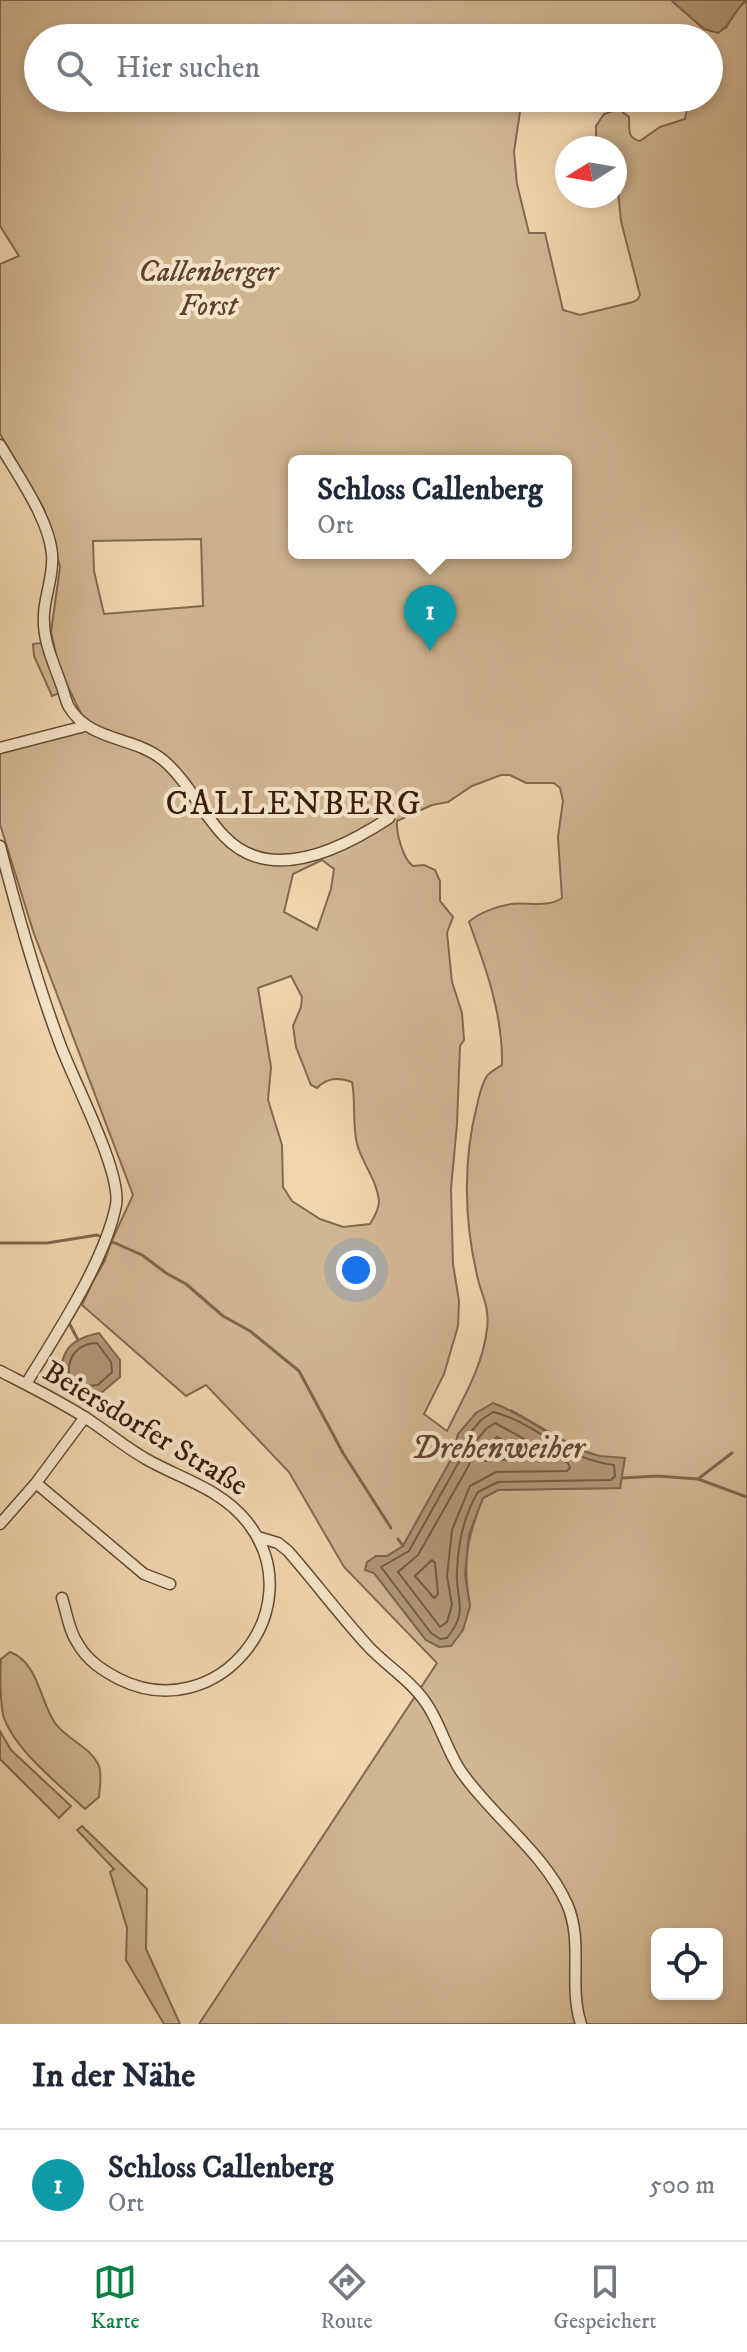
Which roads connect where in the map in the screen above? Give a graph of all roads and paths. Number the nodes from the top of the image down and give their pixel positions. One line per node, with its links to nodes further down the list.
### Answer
1 (0, 445): 2 (street)
2 (68, 706): 3 (street); 4 (street)
3 (85, 726): 4 (street); 6 (street)
4 (59, 731): 5 (street)
5 (0, 748)
6 (389, 818)
7 (0, 846): 9 (street)
8 (0, 1371): 9 (street, Beiersdorfer Straße)
9 (26, 1384): 10 (street, Beiersdorfer Straße)
10 (85, 1417): 11 (street); 15 (street, Beiersdorfer Straße)
11 (36, 1483): 13 (street); 16 (street)
12 (0, 1502): 13 (street)
13 (10, 1511): 14 (street)
14 (0, 1524)
15 (258, 1537): 17 (street); 18 (street)
16 (170, 1584)
17 (62, 1598)
18 (581, 2024)

